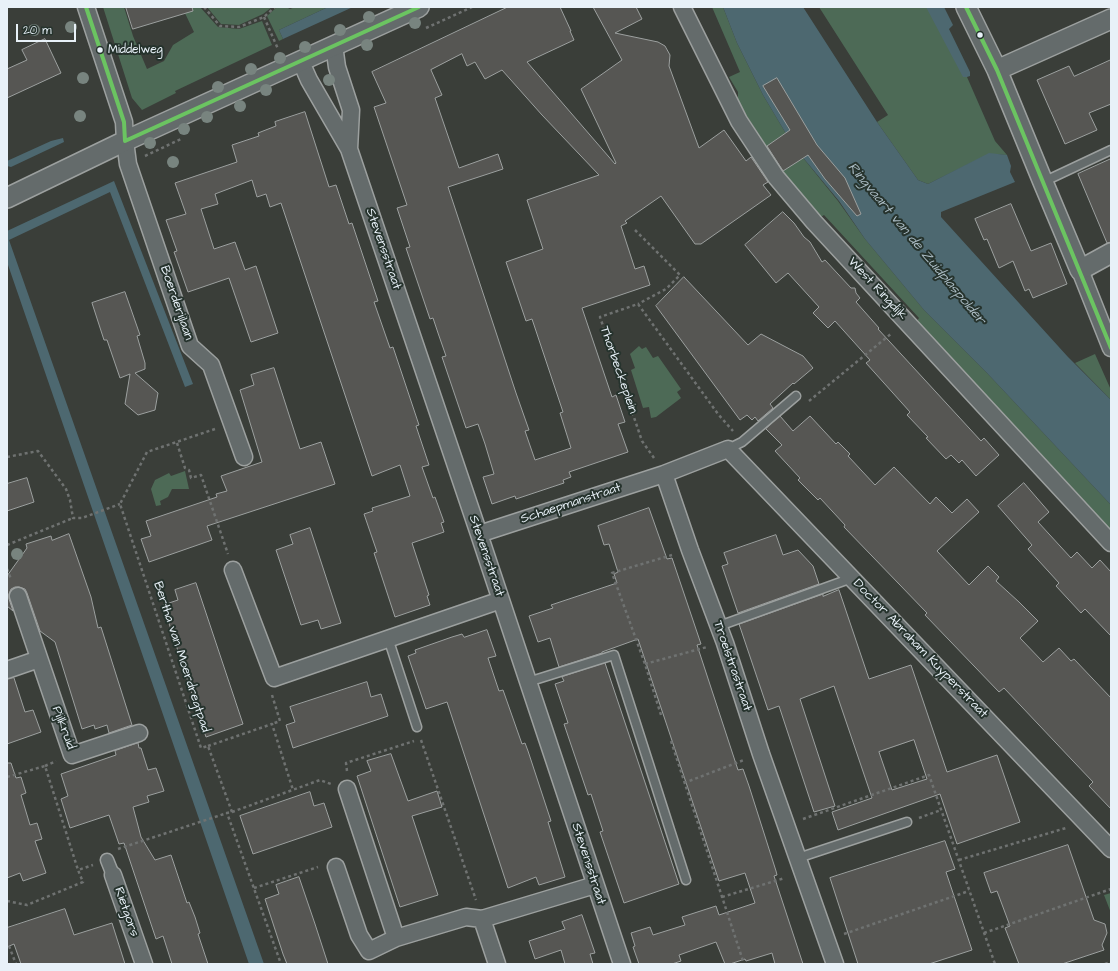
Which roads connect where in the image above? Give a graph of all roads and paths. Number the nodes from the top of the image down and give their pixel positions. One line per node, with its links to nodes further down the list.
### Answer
1 (86, 7): 13 (street, Boerderijlaan)
2 (204, 7): 7 (path)
3 (275, 7): 7 (path)
4 (419, 7): 9 (street)
5 (682, 7): 22 (street, West Ringdijk)
6 (966, 7): 12 (street)
7 (264, 17): 10 (path)
8 (1111, 19): 12 (street)
9 (334, 46): 11 (street); 14 (street, Stevensstraat)
10 (278, 49)
11 (301, 62): 13 (street); 14 (street, Stevensstraat)
12 (998, 70): 16 (street)
13 (125, 141): 17 (street); 25 (street, Boerderijlaan)
14 (349, 149): 33 (street, Stevensstraat)
15 (1111, 150): 16 (lane)
16 (1043, 182): 20 (street)
17 (7, 198)
18 (635, 230): 21 (path)
19 (1111, 253): 20 (street)
20 (1080, 270): 23 (street)
21 (638, 304): 27 (path); 30 (path, Thorbeckeplein)
22 (907, 321): 24 (path); 34 (street, West Ringdijk)
23 (1111, 348)
24 (796, 396): 27 (lane)
25 (232, 424): 26 (path); 29 (street, Boerderijlaan)
26 (177, 443): 31 (path); 37 (path)
27 (735, 446): 30 (street); 38 (street, Doctor Abraham Kuyperstraat)
28 (7, 457): 32 (path)
29 (244, 457)
30 (664, 474): 33 (street, Schaepmanstraat); 36 (street, Troelstrastraat)
31 (120, 504): 32 (path); 54 (path, Bertha van Moerdregtpad)
32 (73, 518): 35 (path)
33 (479, 534): 40 (street, Stevensstraat)
34 (1111, 543)
35 (7, 545)
36 (690, 550): 41 (street, Troelstrastraat); 45 (path)
37 (233, 570): 47 (street)
38 (852, 578): 41 (lane); 65 (street, Doctor Abraham Kuyperstraat)
39 (18, 596): 44 (street, Pijlkruid)
40 (501, 600): 42 (street); 48 (street, Stevensstraat)
41 (719, 626): 43 (street, Troelstrastraat)
42 (388, 638): 47 (street); 51 (lane)
43 (725, 643): 45 (path); 55 (street, Troelstrastraat)
44 (39, 659): 46 (street); 52 (street, Pijlkruid)
45 (645, 664): 49 (path)
46 (7, 670)
47 (274, 678): 50 (path)
48 (528, 682): 74 (lane); 75 (street, Stevensstraat)
49 (661, 715)
50 (272, 724): 54 (path); 59 (path)
51 (417, 727)
52 (139, 733)
53 (671, 741): 57 (path)
54 (208, 746): 61 (path, Bertha van Moerdregtpad)
55 (761, 754): 57 (path); 66 (street, Troelstrastraat)
56 (7, 776): 72 (path)
57 (684, 783): 79 (path)
58 (347, 789): 59 (path); 80 (path); 82 (street)
59 (293, 790): 61 (path)
60 (941, 810): 64 (path); 66 (path); 69 (path)
61 (232, 812): 62 (path)
62 (227, 813): 63 (path); 76 (path)
63 (198, 822)
64 (907, 822): 70 (lane)
65 (1085, 822): 67 (street, Doctor Abraham Kuyperstraat); 69 (path)
66 (786, 824): 70 (street, Troelstrastraat)
67 (1111, 849)
68 (107, 860): 73 (street, Rietgors)
69 (959, 860): 78 (path)
70 (800, 865): 79 (path); 83 (street, Troelstrastraat)
71 (336, 867): 76 (path); 85 (street)
72 (78, 870)
73 (113, 875): 87 (street, Rietgors)
74 (686, 880)
75 (595, 885): 80 (street); 90 (street, Stevensstraat)
76 (254, 888): 88 (path)
77 (1111, 889): 81 (path)
78 (970, 891): 81 (path); 83 (path)
79 (722, 897): 91 (path)
80 (482, 919): 82 (street); 89 (street)
81 (984, 933): 93 (path)
82 (396, 938): 85 (street)
83 (826, 940): 92 (street, Troelstrastraat)
84 (9, 946): 86 (path)
85 (372, 957)
86 (16, 964)
87 (144, 964)
88 (281, 964)
89 (497, 964)
90 (622, 964)
91 (744, 964)
92 (835, 964)
93 (995, 964)
94 (1105, 964): 95 (path)
95 (1111, 964)

